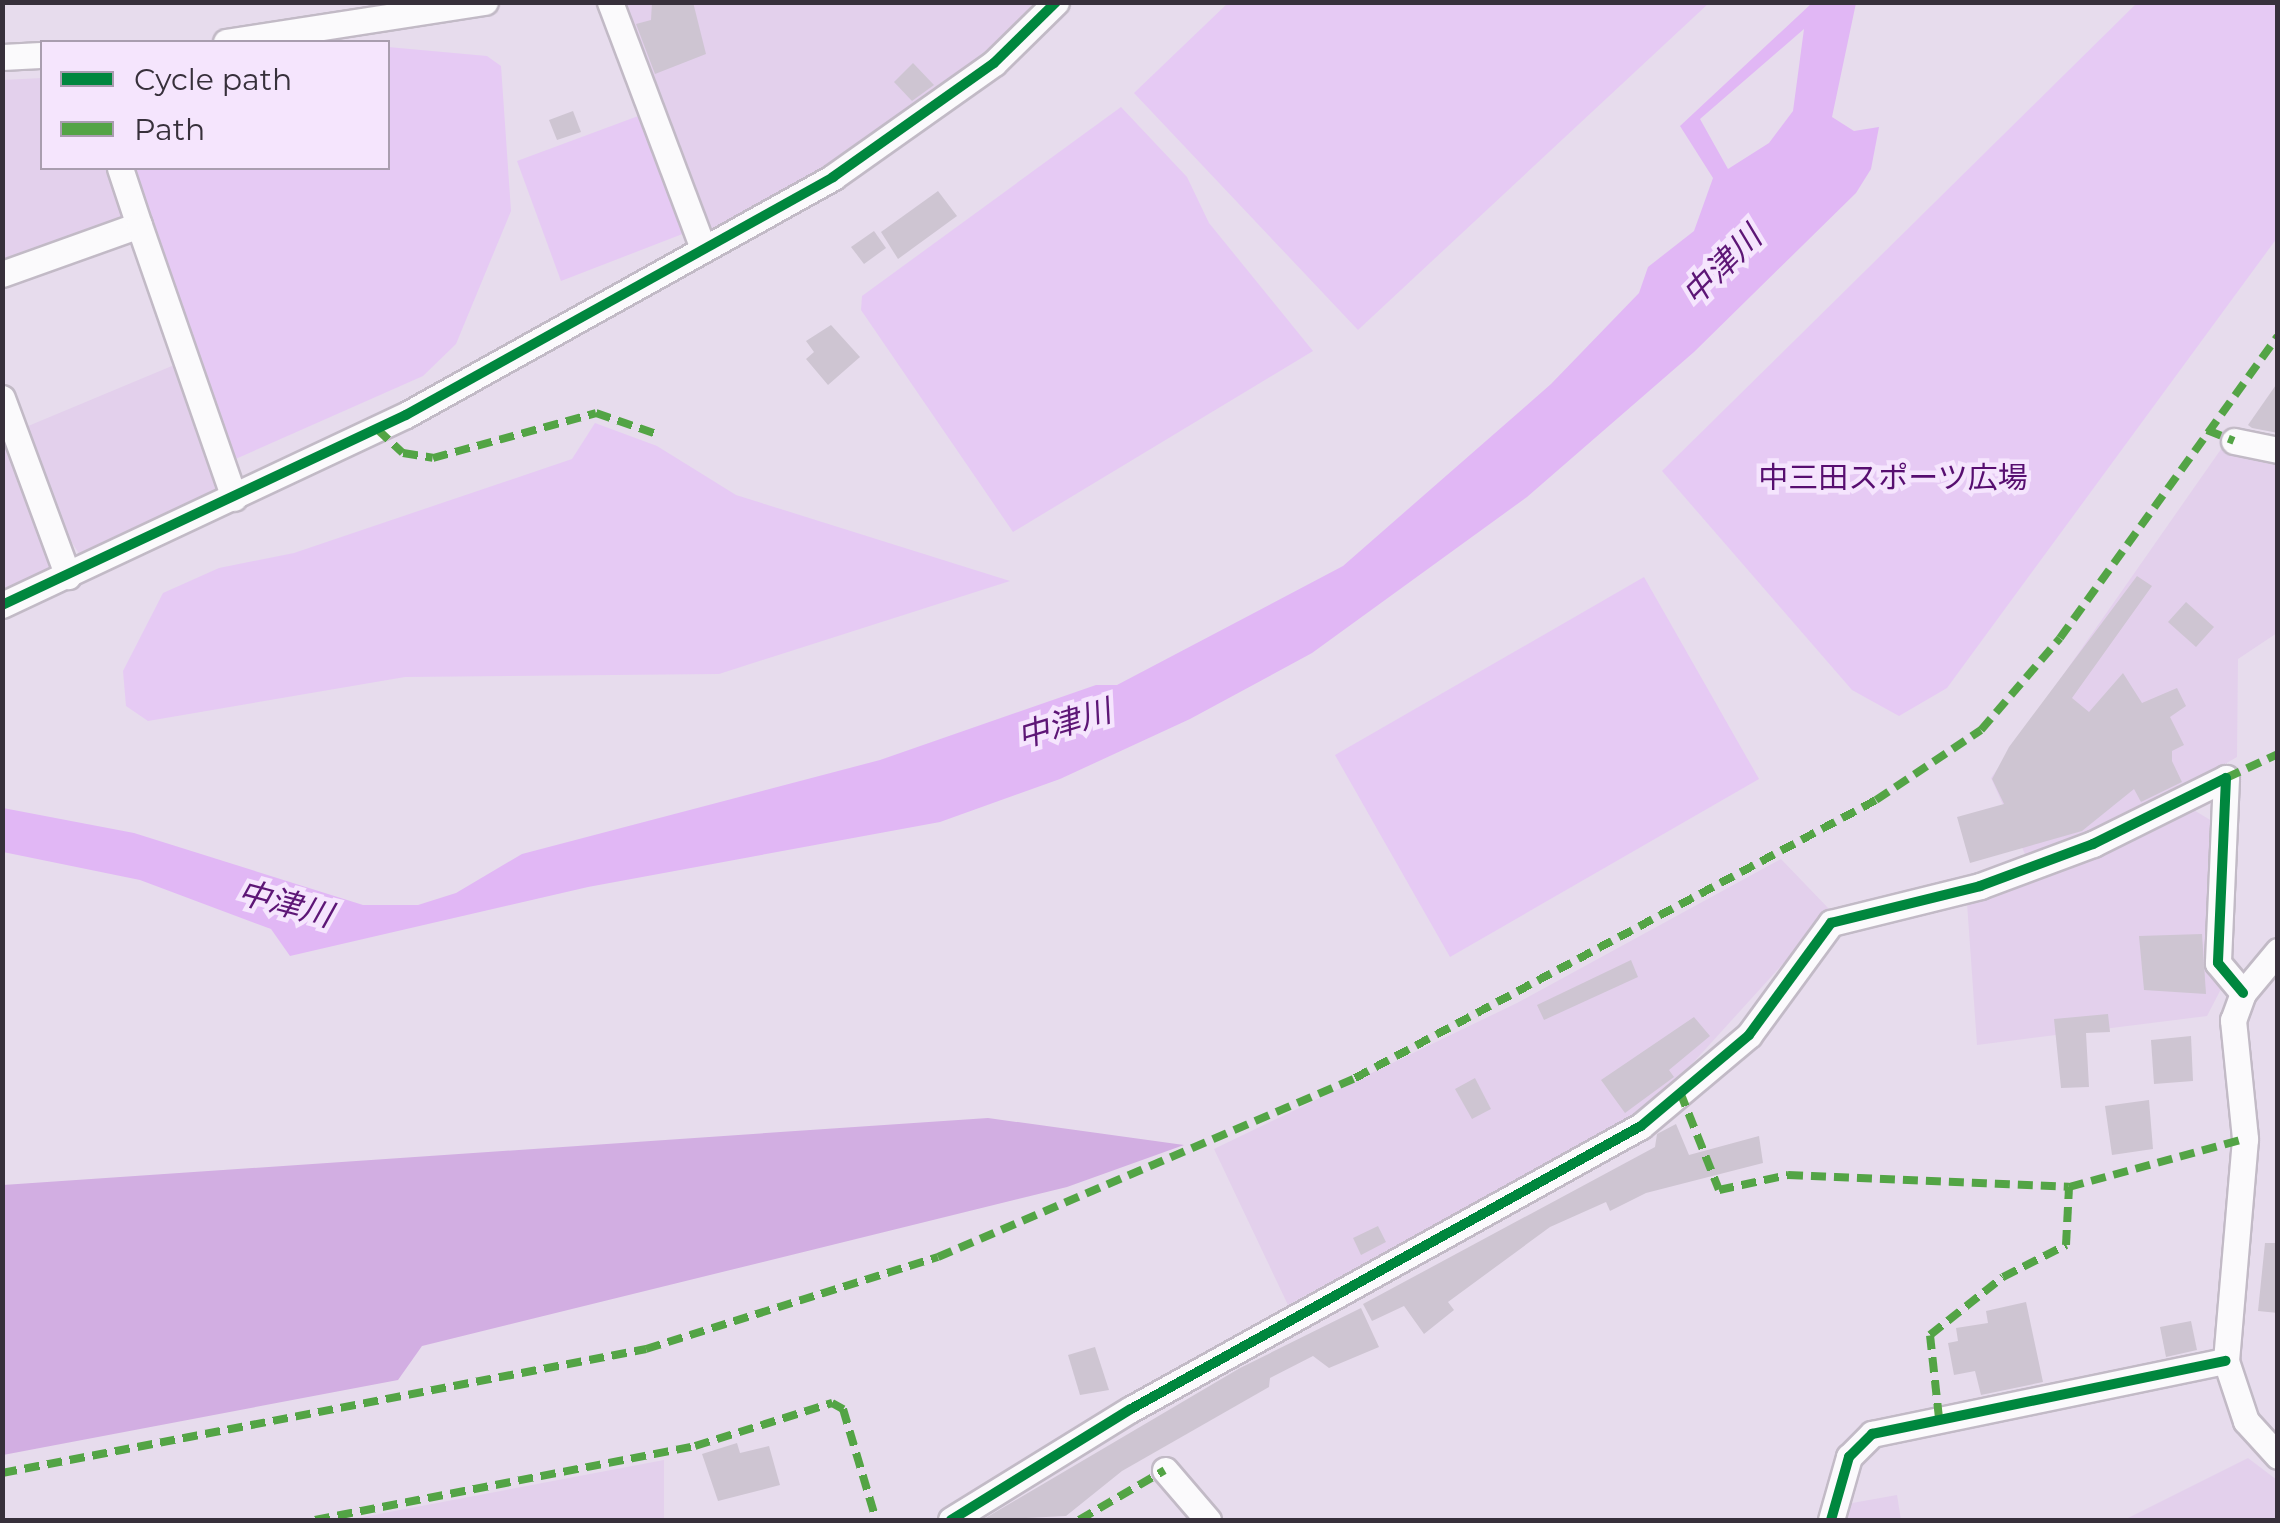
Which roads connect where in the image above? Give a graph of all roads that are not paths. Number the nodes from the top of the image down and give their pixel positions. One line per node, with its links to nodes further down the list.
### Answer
1 (486, 2): 4 (street)
2 (610, 2): 9 (street)
3 (1056, 2): 9 (street)
4 (239, 40)
5 (40, 55): 6 (street)
6 (2, 57)
7 (121, 170): 8 (street)
8 (139, 225): 10 (street); 14 (street)
9 (703, 248): 14 (street)
10 (2, 274)
11 (2, 398): 15 (street)
12 (2234, 441): 13 (street)
13 (2278, 450)
14 (234, 498): 15 (street)
15 (68, 576): 16 (street)
16 (2, 605)
17 (2278, 951): 18 (street)
18 (2243, 992): 19 (street); 22 (street)
19 (2226, 1361): 20 (street); 24 (street)
20 (2278, 1456)
21 (1165, 1470): 23 (street)
22 (951, 1520)
23 (1208, 1520)
24 (1831, 1520)

